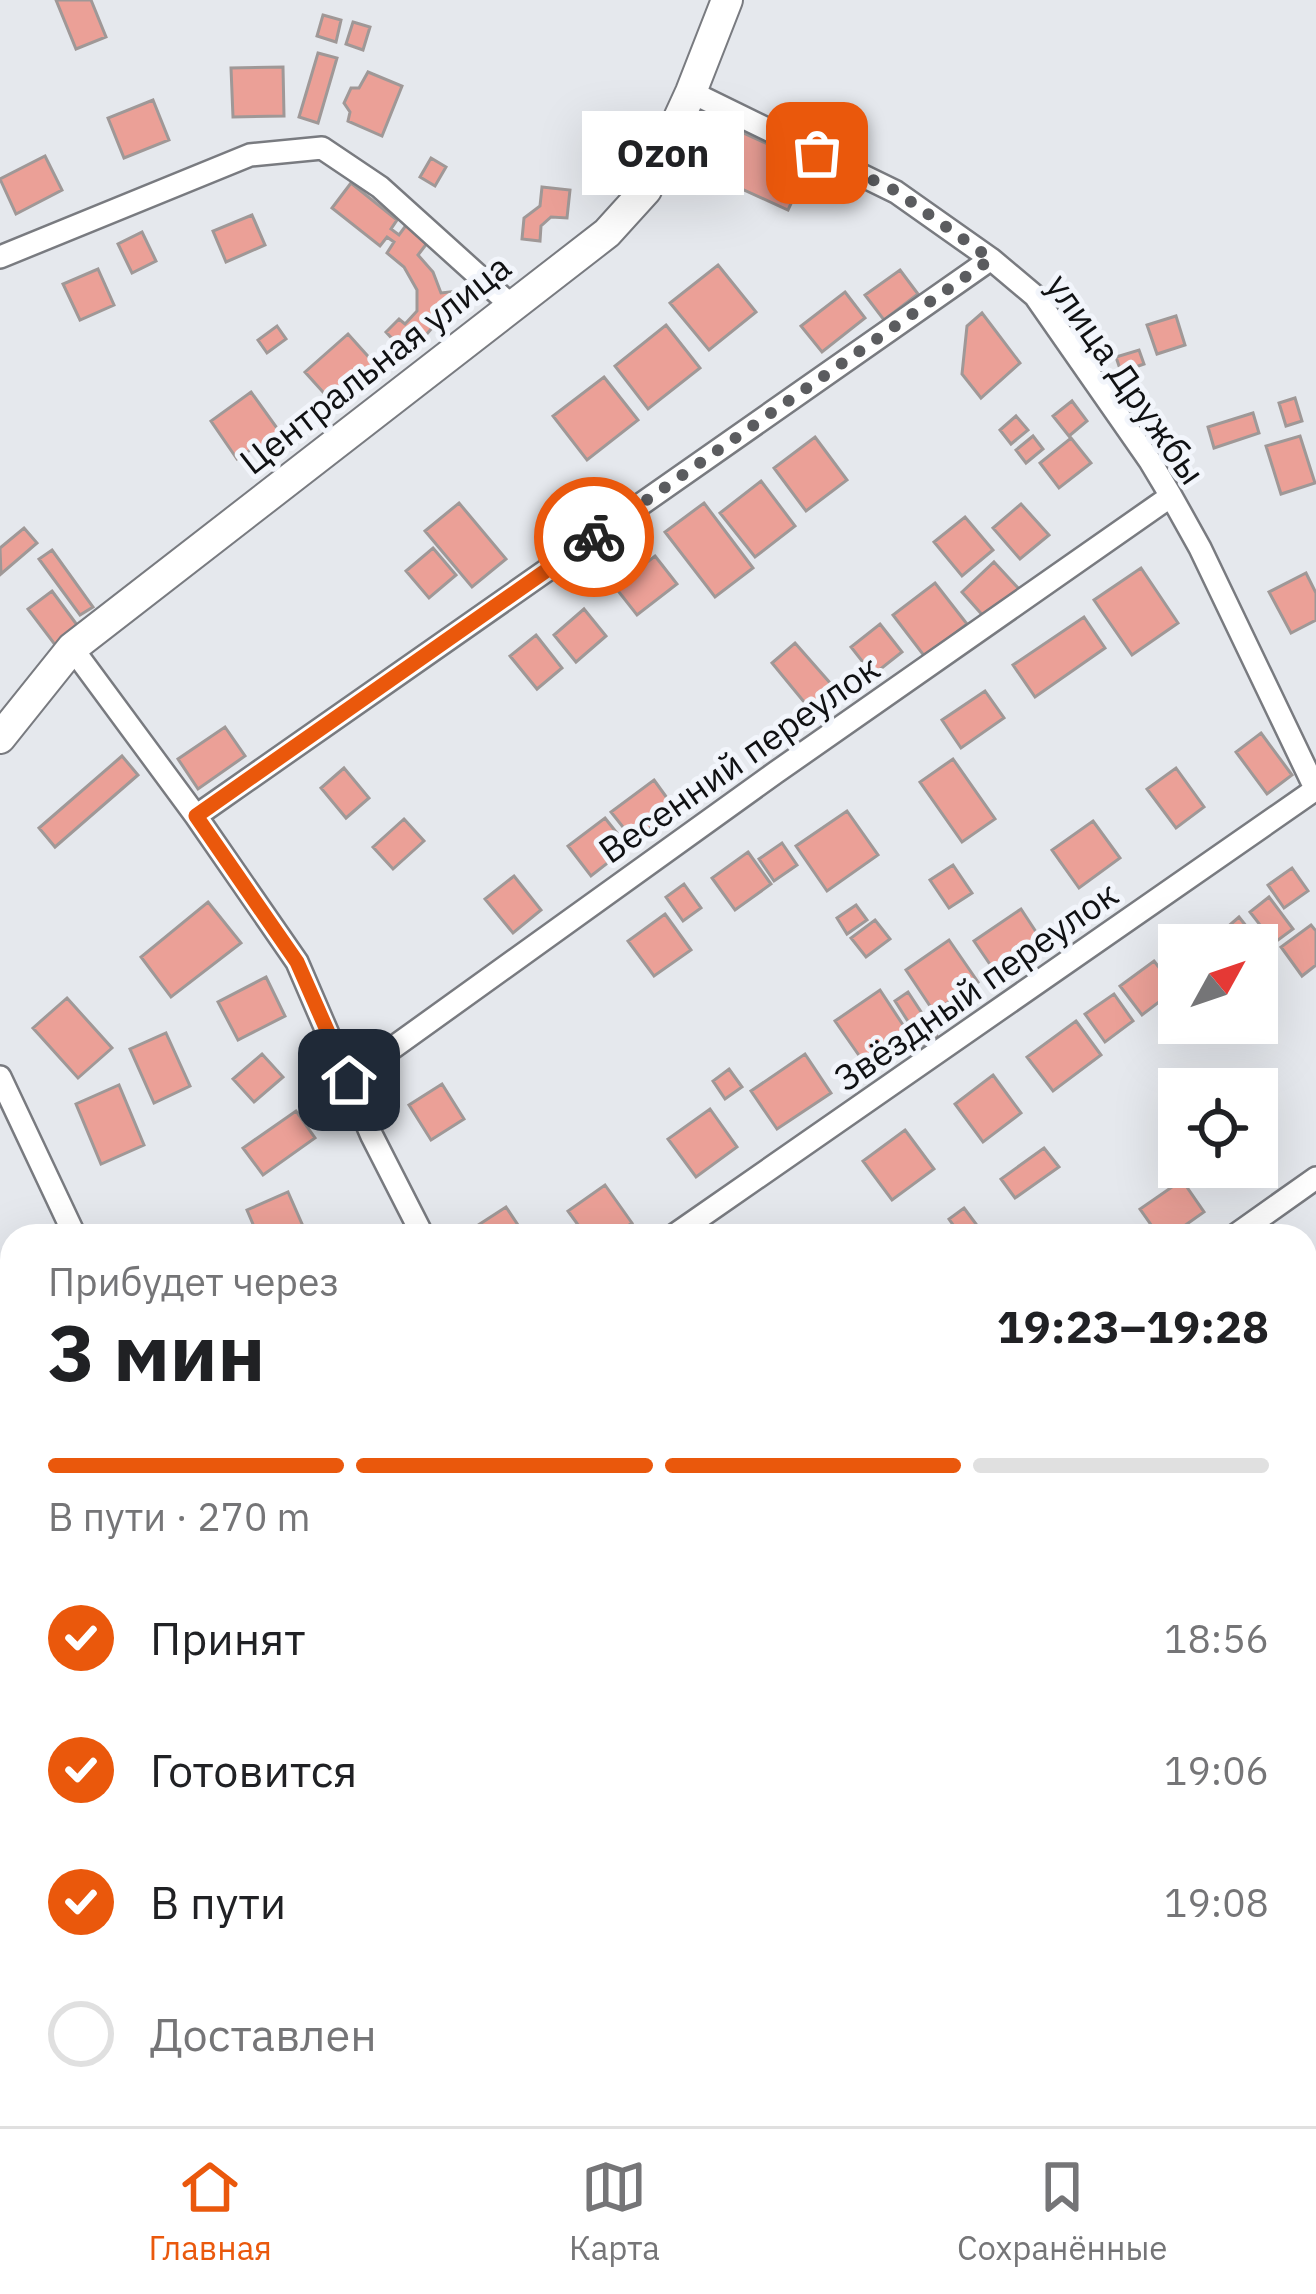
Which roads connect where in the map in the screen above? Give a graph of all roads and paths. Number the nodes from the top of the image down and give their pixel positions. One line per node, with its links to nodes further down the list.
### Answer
1 (727, 0): 2 (street, Центральная улица)
2 (691, 92): 4 (street, улица Дружбы); 5 (street, Центральная улица)
3 (0, 256): 5 (street)
4 (991, 259): 6 (street, улица Дружбы); 10 (street)
5 (513, 307): 7 (street, Центральная улица)
6 (1171, 496): 9 (street, улица Дружбы); 12 (street, Весенний переулок)
7 (72, 648): 8 (street, Центральная улица); 10 (street)
8 (0, 738)
9 (1316, 790): 16 (street, Звёздный переулок)
10 (196, 816): 12 (street)
11 (0, 1076): 14 (street)
12 (349, 1080): 15 (street)
13 (1316, 1178): 17 (street)
14 (69, 1224)
15 (417, 1224)
16 (690, 1224)
17 (1251, 1224)

